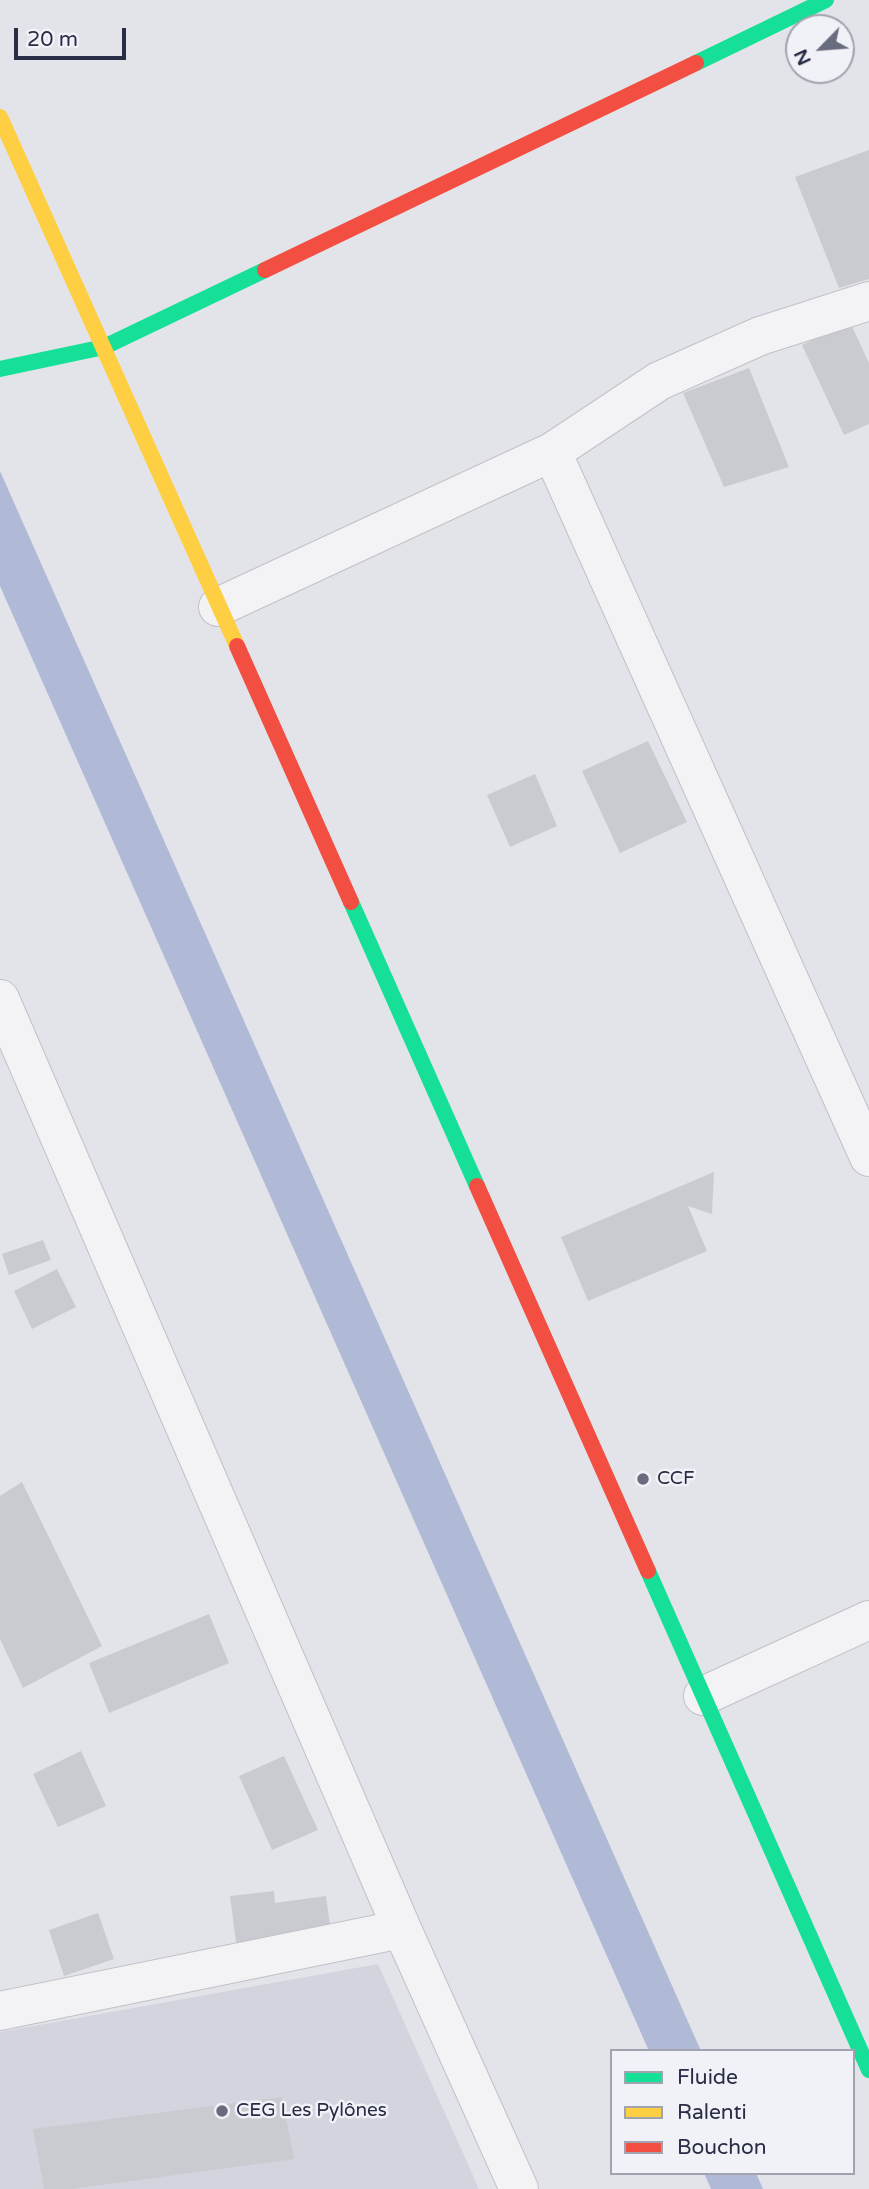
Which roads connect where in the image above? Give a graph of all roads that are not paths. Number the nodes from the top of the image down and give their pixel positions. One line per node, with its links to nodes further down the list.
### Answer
1 (826, 0): 5 (street)
2 (0, 117): 5 (street)
3 (869, 301): 8 (street)
4 (34, 344): 6 (street)
5 (104, 347): 7 (street); 9 (street)
6 (0, 359)
7 (0, 369)
8 (552, 452): 9 (street); 11 (street)
9 (218, 607): 13 (street)
10 (0, 999): 14 (street)
11 (869, 1157)
12 (869, 1620): 13 (street)
13 (703, 1696): 16 (street)
14 (402, 1928): 15 (street); 17 (street)
15 (1, 2008)
16 (869, 2070)
17 (519, 2189)

